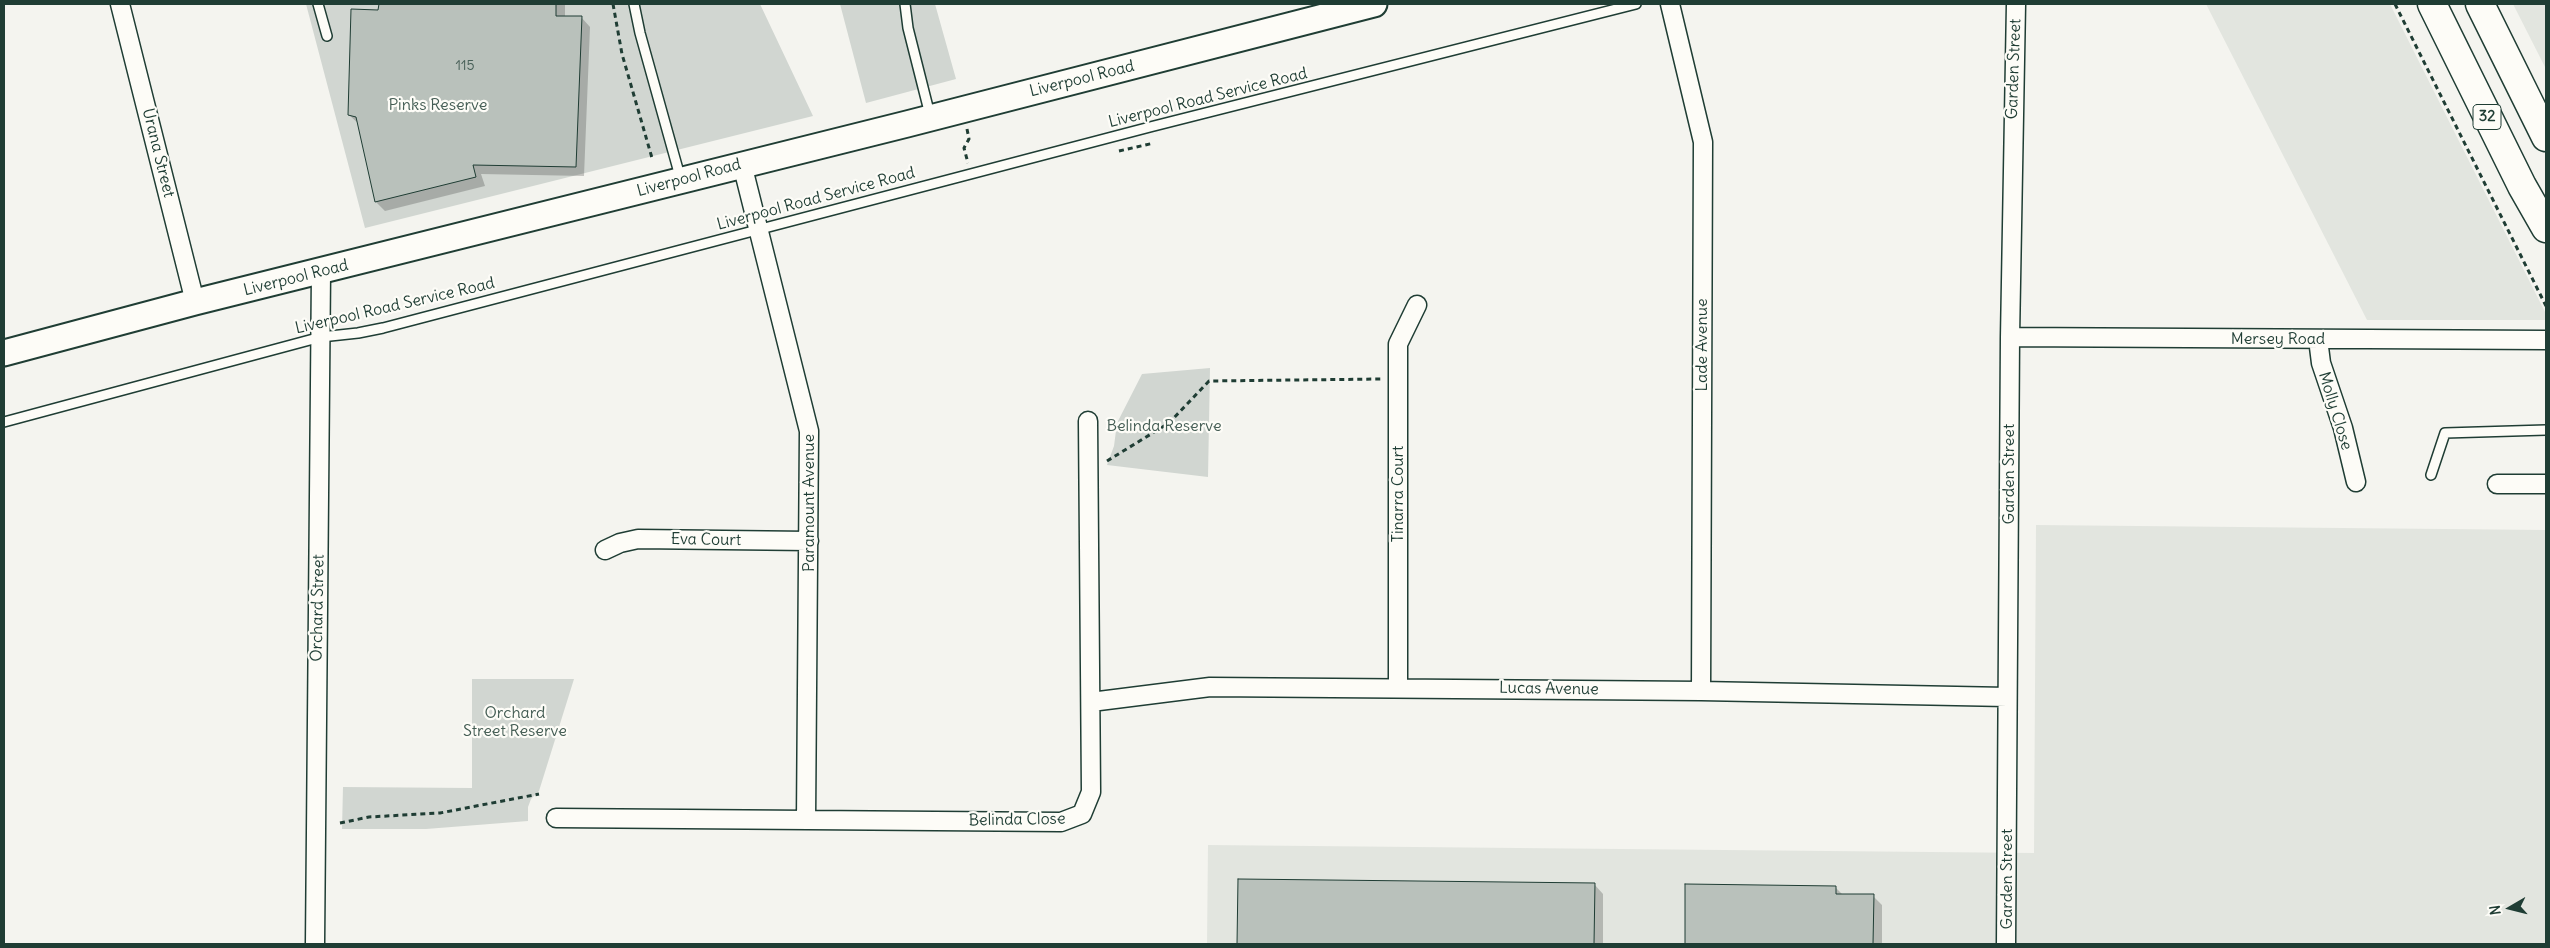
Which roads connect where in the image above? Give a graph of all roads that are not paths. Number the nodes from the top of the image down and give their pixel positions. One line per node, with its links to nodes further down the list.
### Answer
1 (120, 4): 19 (street, Urana Street)
2 (318, 4): 11 (lane)
3 (634, 4): 15 (lane)
4 (905, 4): 12 (lane)
5 (1374, 4): 12 (main road, Liverpool Road)
6 (1636, 4): 17 (lane, Liverpool Road Service Road)
7 (1670, 4): 36 (street, Lade Avenue)
8 (2016, 4): 22 (street, Garden Street)
9 (2432, 4): 16 (main road, 32)
10 (2480, 4): 13 (main road)
11 (327, 36)
12 (930, 118): 14 (main road, Liverpool Road)
13 (2546, 137)
14 (742, 164): 15 (main road, Liverpool Road); 17 (street, Paramount Avenue)
15 (681, 180): 18 (main road, Liverpool Road)
16 (2546, 228)
17 (759, 230): 21 (lane, Liverpool Road Service Road); 33 (street, Paramount Avenue)
18 (321, 272): 19 (main road, Liverpool Road); 21 (street, Orchard Street)
19 (195, 302): 25 (main road, Liverpool Road)
20 (1417, 305): 35 (street, Tinarra Court)
21 (321, 337): 27 (lane, Liverpool Road Service Road); 41 (street, Orchard Street)
22 (2010, 337): 23 (street, Mersey Road); 37 (street, Garden Street)
23 (2318, 339): 24 (street, Mersey Road); 30 (street, Molly Close)
24 (2546, 340)
25 (4, 353)
26 (1088, 421): 38 (street, Belinda Close)
27 (4, 422)
28 (2546, 430): 29 (lane)
29 (2431, 475)
30 (2356, 482)
31 (2497, 484): 32 (street)
32 (2546, 484)
33 (809, 541): 34 (street, Eva Court); 40 (street, Paramount Avenue)
34 (605, 550)
35 (1398, 688): 36 (street, Lucas Avenue); 38 (street, Lucas Avenue)
36 (1701, 691): 37 (street, Lucas Avenue)
37 (2007, 697): 42 (street, Garden Street)
38 (1091, 702): 40 (street, Belinda Close)
39 (556, 818): 40 (street, Belinda Close)
40 (806, 820)
41 (315, 944)
42 (2006, 944)

